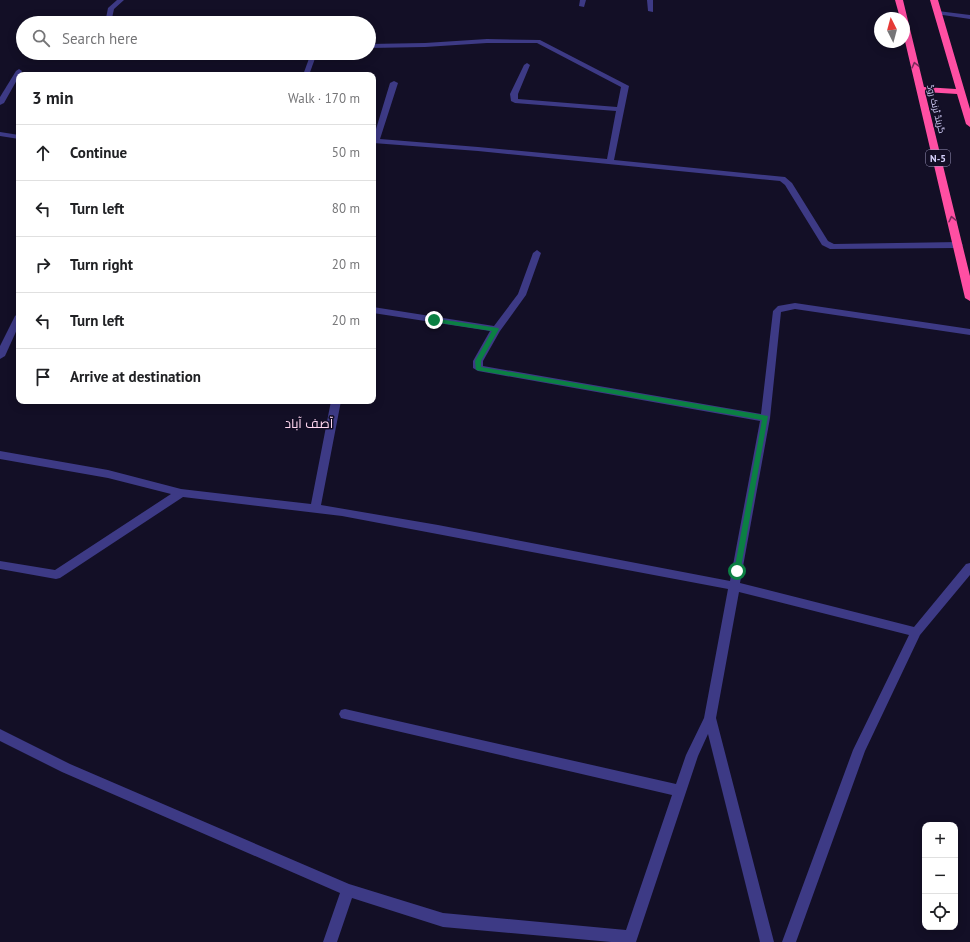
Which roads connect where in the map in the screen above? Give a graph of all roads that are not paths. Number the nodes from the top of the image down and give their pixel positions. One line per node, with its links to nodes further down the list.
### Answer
1 (121, 0): 8 (street)
2 (650, 0): 5 (street)
3 (899, 0): 6 (highway, گرینڈ ٹرنک روڈ / N-5)
4 (934, 0): 7 (highway)
5 (651, 11)
6 (902, 12)
7 (938, 13): 9 (street); 18 (highway)
8 (109, 16)
9 (970, 17)
10 (910, 44): 17 (highway, گرینڈ ٹرنک روڈ / N-5, one-way to 10)
11 (376, 46): 20 (street)
12 (311, 60): 14 (street)
13 (527, 65): 20 (street)
14 (307, 72)
15 (16, 76): 19 (street)
16 (394, 83): 24 (street)
17 (921, 90): 18 (highway); 27 (highway, گرینڈ ٹرنک روڈ / N-5, one-way to 17)
18 (961, 92): 21 (highway)
19 (0, 103)
20 (620, 109): 26 (street)
21 (970, 124)
22 (0, 134): 23 (street)
23 (16, 137)
24 (376, 138)
25 (376, 141): 26 (street)
26 (610, 162): 27 (street)
27 (958, 245): 29 (highway, گرینڈ ٹرنک روڈ / N-5)
28 (537, 253): 32 (street)
29 (970, 298)
30 (376, 310): 32 (street)
31 (16, 322): 34 (street)
32 (496, 329): 36 (street)
33 (970, 332): 36 (street)
34 (0, 356)
35 (335, 404): 39 (street)
36 (765, 418): 42 (street)
37 (0, 455): 38 (street)
38 (181, 493): 39 (street); 40 (street)
39 (315, 509): 42 (street)
40 (0, 565)
41 (970, 567): 43 (street)
42 (734, 586): 43 (street); 45 (street)
43 (916, 632): 52 (street)
44 (345, 714): 47 (street)
45 (710, 718): 47 (street); 51 (street)
46 (0, 735): 48 (street)
47 (680, 791): 49 (street)
48 (348, 890): 49 (street); 50 (street)
49 (629, 940)
50 (330, 942)
51 (767, 942)
52 (789, 942)

